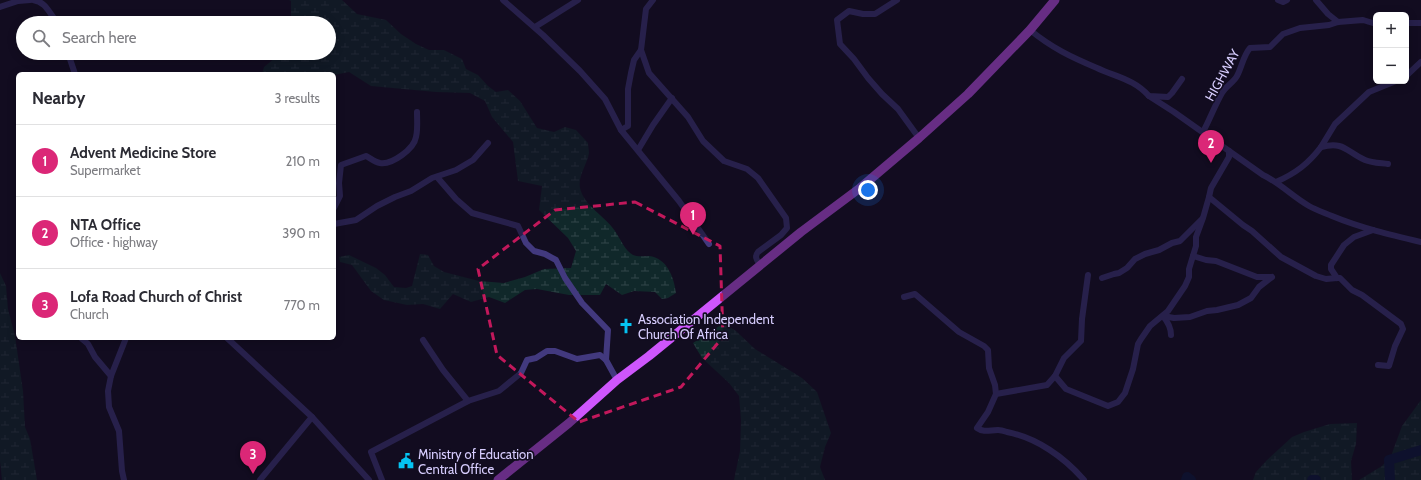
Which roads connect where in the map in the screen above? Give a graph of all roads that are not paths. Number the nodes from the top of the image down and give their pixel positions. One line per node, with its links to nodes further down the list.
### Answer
1 (31, 0): 10 (street); 11 (street)
2 (503, 0): 16 (street)
3 (578, 0): 16 (street)
4 (653, 0): 18 (street)
5 (896, 0): 30 (street)
6 (1055, 0): 17 (main road)
7 (1278, 0): 8 (street)
8 (1287, 0)
9 (1316, 0): 12 (street)
10 (0, 7)
11 (53, 16)
12 (1338, 22): 13 (street, HIGHWAY); 29 (street, HIGHWAY)
13 (1373, 23)
14 (1409, 23): 15 (street)
15 (1421, 23)
16 (535, 27): 28 (street)
17 (1030, 30): 25 (street); 30 (main road)
18 (641, 50): 26 (street); 28 (street)
19 (70, 60): 21 (street)
20 (1421, 62): 22 (street)
21 (74, 72)
22 (1409, 73)
23 (1182, 79): 25 (street)
24 (1389, 84): 32 (street)
25 (1149, 96): 29 (street)
26 (672, 98): 33 (street); 46 (street)
27 (417, 112): 39 (street)
28 (622, 130): 33 (street)
29 (1203, 132): 34 (street)
30 (919, 138): 46 (main road)
31 (488, 143): 36 (street)
32 (1321, 146): 35 (street); 37 (street)
33 (638, 150): 44 (street)
34 (1229, 151): 37 (street); 38 (street)
35 (1388, 164)
36 (437, 177): 41 (street); 57 (street)
37 (1276, 182): 42 (street)
38 (1209, 197): 40 (street); 49 (street)
39 (336, 204)
40 (1204, 218): 45 (street); 48 (street)
41 (336, 224)
42 (1373, 230): 43 (street); 49 (street)
43 (1421, 242)
44 (710, 244)
45 (1193, 256): 51 (street); 51 (street)
46 (760, 265): 61 (main road)
47 (1088, 275): 60 (street)
48 (1102, 278)
49 (1337, 278): 58 (street)
50 (904, 296): 62 (street)
51 (1163, 316): 52 (street); 60 (street)
52 (1171, 335)
53 (83, 340): 59 (street)
54 (125, 340): 59 (street)
55 (229, 340): 64 (street)
56 (423, 340): 63 (street)
57 (606, 360): 61 (street); 63 (street)
58 (1378, 365)
59 (111, 376): 65 (street)
60 (1056, 376): 62 (street)
61 (617, 380): 69 (main road)
62 (996, 394): 70 (street)
63 (468, 401): 68 (street)
64 (312, 417): 66 (street); 67 (street)
65 (124, 480)
66 (260, 480)
67 (369, 480)
68 (382, 480)
69 (498, 480)
70 (1084, 480)

